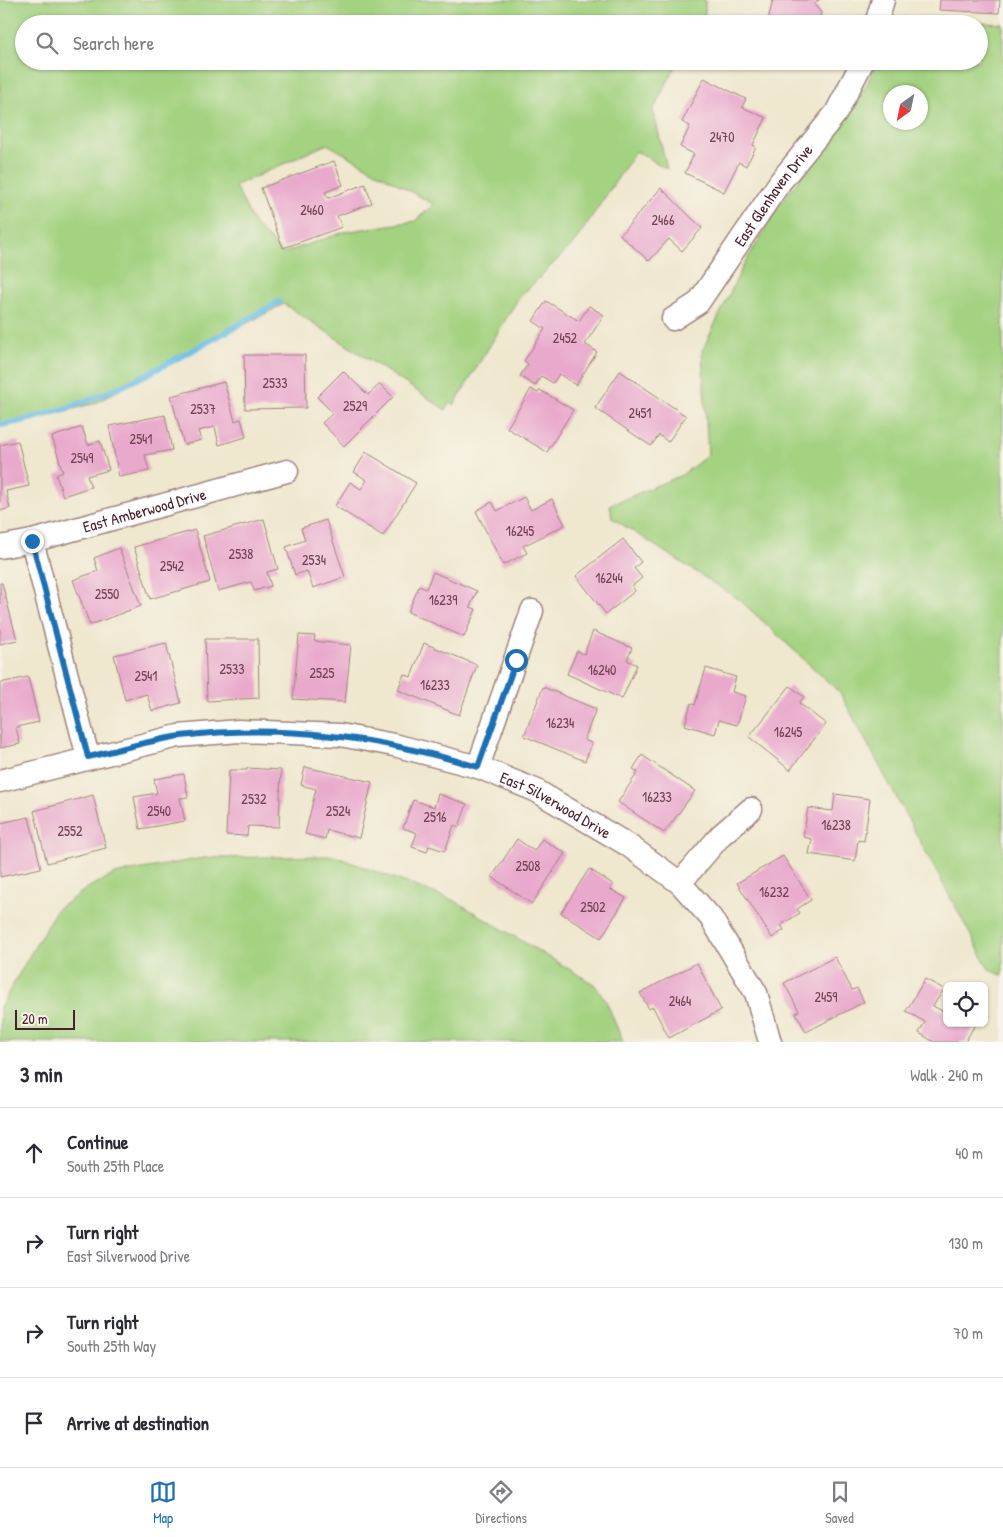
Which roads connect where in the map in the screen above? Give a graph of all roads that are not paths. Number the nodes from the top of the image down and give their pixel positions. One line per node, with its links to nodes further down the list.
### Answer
1 (883, 0): 2 (street)
2 (879, 15)
3 (859, 70): 4 (street, East Glenhaven Drive)
4 (673, 319)
5 (287, 471): 6 (street, East Amberwood Drive)
6 (32, 541): 7 (street, East Amberwood Drive); 9 (street)
7 (0, 547)
8 (532, 611): 10 (street)
9 (88, 757): 10 (street, East Silverwood Drive); 11 (street, East Silverwood Drive)
10 (478, 767): 13 (street, East Silverwood Drive)
11 (0, 781)
12 (751, 809): 13 (street)
13 (680, 883): 14 (street, East Silverwood Drive)
14 (770, 1042)

